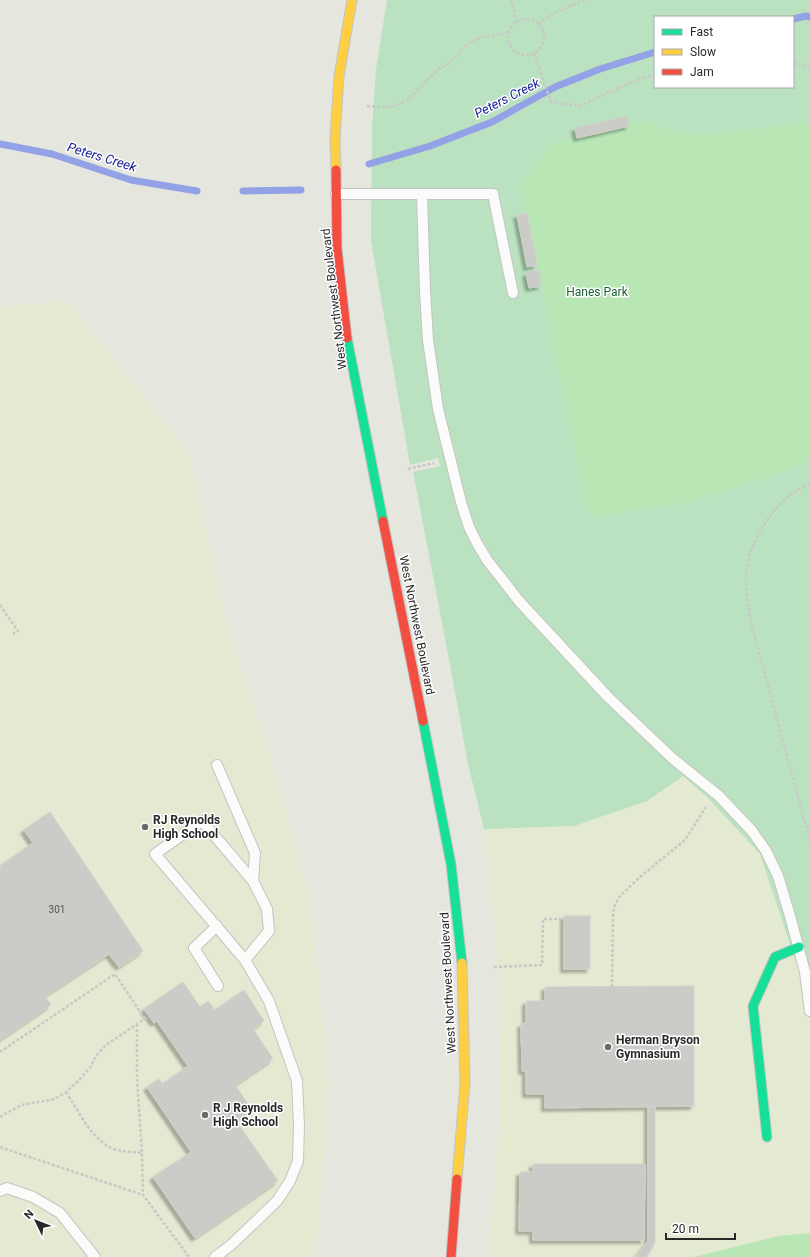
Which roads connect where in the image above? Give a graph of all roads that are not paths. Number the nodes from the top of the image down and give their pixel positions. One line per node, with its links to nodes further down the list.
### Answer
1 (352, 0): 2 (main road, West Northwest Boulevard)
2 (336, 194): 3 (lane); 18 (main road, West Northwest Boulevard)
3 (422, 195): 4 (lane); 8 (lane)
4 (513, 293)
5 (217, 765): 6 (lane)
6 (253, 881): 7 (lane); 9 (lane)
7 (217, 926): 9 (lane); 12 (lane)
8 (799, 947): 10 (lane); 14 (main road)
9 (246, 960): 17 (lane)
10 (805, 972): 11 (lane); 13 (lane)
11 (810, 982)
12 (218, 986)
13 (810, 1011)
14 (767, 1137)
15 (0, 1191): 16 (lane)
16 (95, 1257)
17 (215, 1257)
18 (451, 1257)

